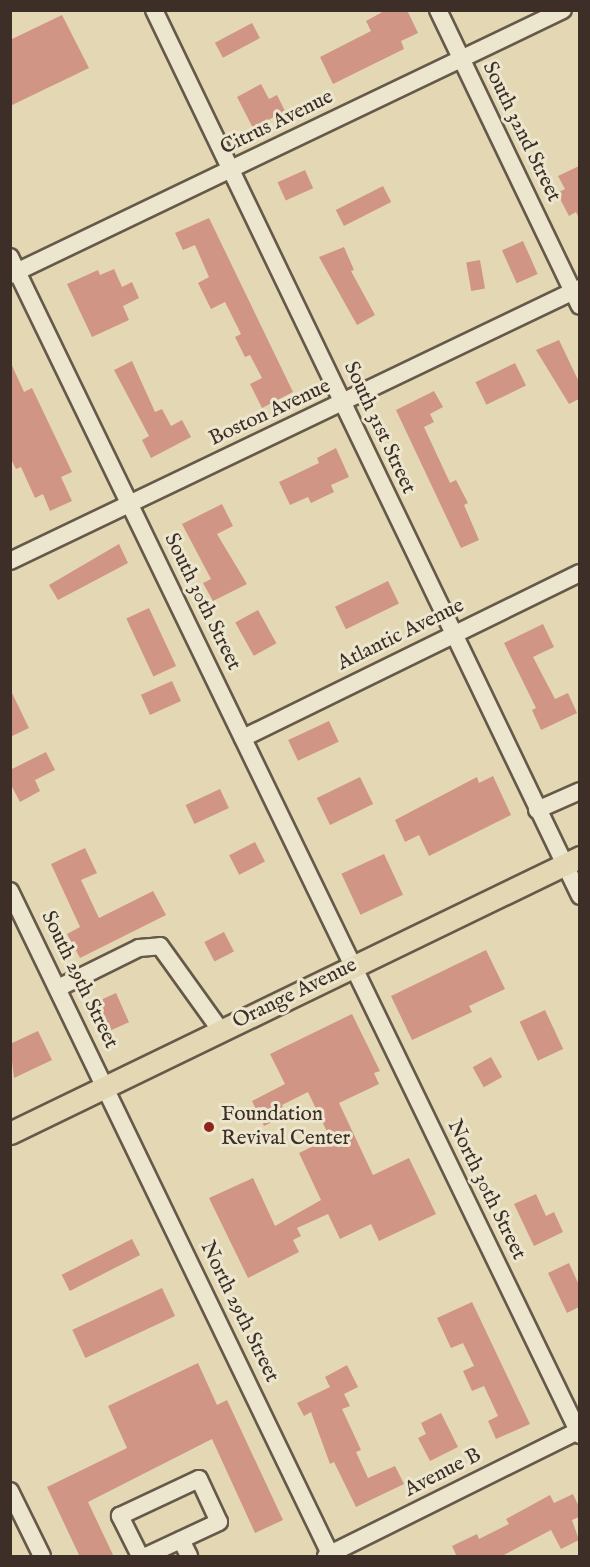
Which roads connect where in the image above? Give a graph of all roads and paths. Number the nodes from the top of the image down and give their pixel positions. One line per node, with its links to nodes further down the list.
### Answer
1 (154, 10): 5 (street, South 31st Street)
2 (438, 10): 4 (street, South 32nd Street)
3 (563, 10): 4 (street, Citrus Avenue)
4 (460, 58): 5 (street, Citrus Avenue); 7 (street, South 32nd Street)
5 (230, 171): 6 (street, Citrus Avenue); 8 (street, South 31st Street)
6 (13, 268): 9 (street, South 30th Street)
7 (577, 295): 8 (street, Boston Avenue)
8 (343, 403): 9 (street, Boston Avenue); 12 (street, South 31st Street)
9 (129, 504): 10 (street, Boston Avenue); 13 (street, South 30th Street)
10 (10, 561)
11 (579, 573): 12 (street, Atlantic Avenue)
12 (452, 636): 13 (street, Atlantic Avenue); 15 (street, South 31st Street)
13 (243, 738): 19 (street, South 30th Street)
14 (579, 792): 15 (street)
15 (537, 810): 16 (street, South 31st Street)
16 (572, 861): 18 (street, South 31st Street); 19 (main road, Orange Avenue)
17 (10, 891): 20 (street, South 29th Street)
18 (579, 896)
19 (353, 966): 21 (main road, Orange Avenue); 24 (street, North 30th Street)
20 (58, 988): 21 (street); 22 (street, South 29th Street)
21 (221, 1031): 22 (main road, Orange Avenue)
22 (107, 1088): 23 (main road, Orange Avenue); 27 (street, North 29th Street)
23 (10, 1133)
24 (579, 1432): 27 (street, Avenue B)
25 (10, 1491): 28 (street)
26 (181, 1540): 29 (street); 30 (street); 31 (street)
27 (329, 1556)
28 (42, 1557)
29 (140, 1557)
30 (146, 1557)
31 (189, 1557)

